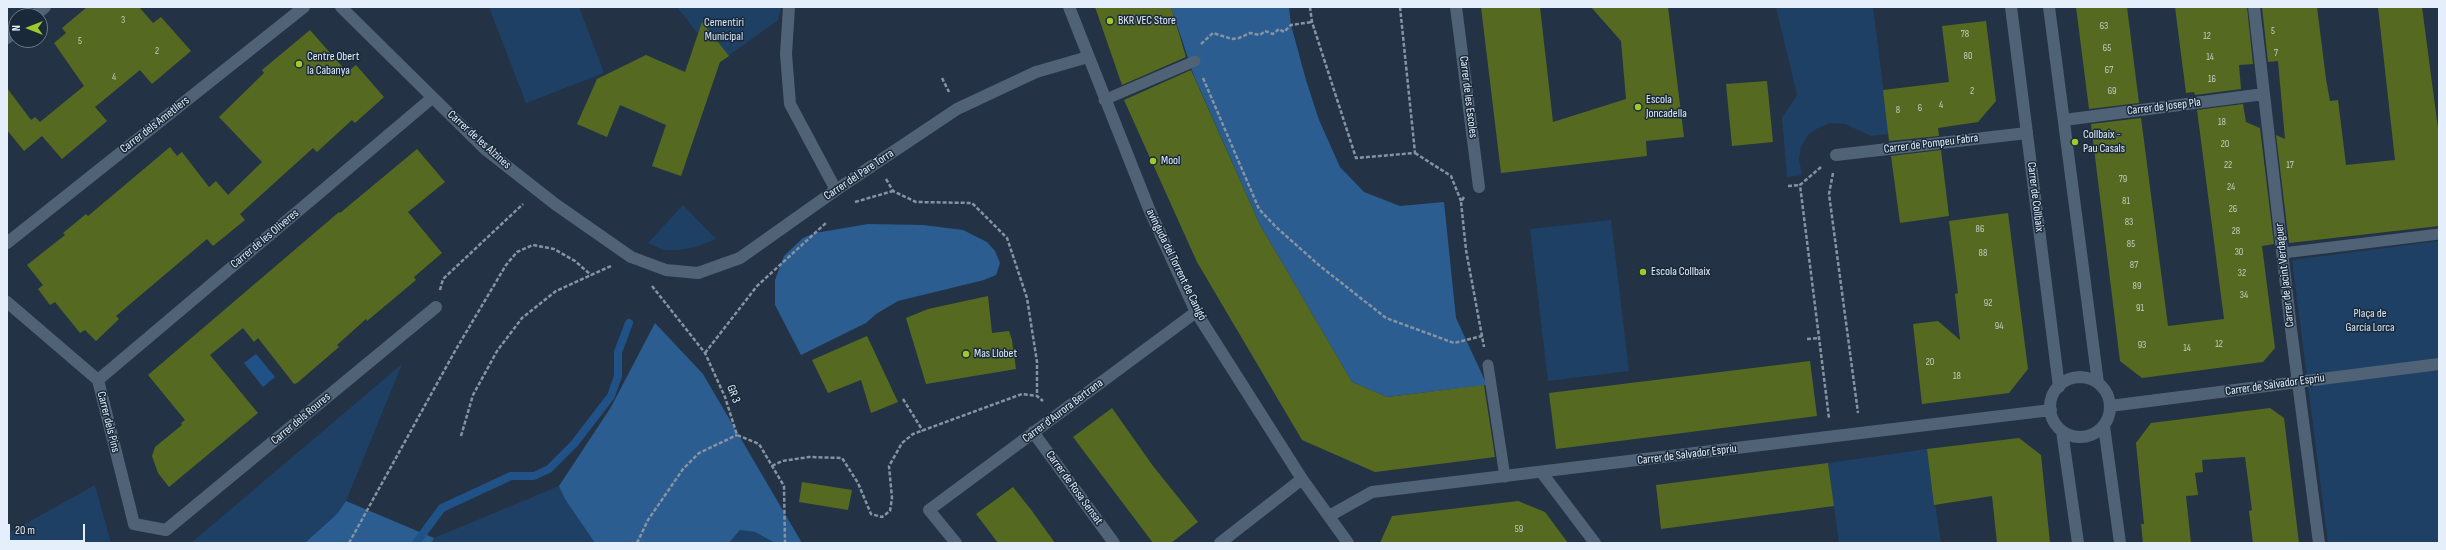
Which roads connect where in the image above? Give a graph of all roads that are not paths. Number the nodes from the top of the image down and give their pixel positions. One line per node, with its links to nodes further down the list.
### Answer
1 (304, 7): 20 (street, Carrer dels Ametllers)
2 (341, 7): 12 (street, Carrer de les Alzines)
3 (789, 7): 18 (street)
4 (1069, 7): 9 (street, avinguda del Torrent de Canigó)
5 (1456, 7): 17 (street, Carrer de les Escoles)
6 (2011, 7): 15 (street, Carrer de Collbaix)
7 (2050, 7): 14 (street)
8 (2254, 7): 11 (street, Carrer de Jacint Verdaguer)
9 (1088, 57): 13 (street, avinguda del Torrent de Canigó); 18 (street, Carrer del Pare Torra)
10 (1196, 60): 13 (lane)
11 (2264, 94): 14 (street, Carrer de Josep Pla); 21 (street, Carrer de Jacint Verdaguer)
12 (432, 98): 22 (street, Carrer de les Alzines); 28 (street, Carrer de les Oliveres)
13 (1104, 100): 25 (street, avinguda del Torrent de Canigó)
14 (2064, 120): 30 (street)
15 (2027, 133): 16 (street, Carrer de Pompeu Fabra); 31 (street, Carrer de Collbaix)
16 (1836, 155)
17 (1479, 187)
18 (836, 190): 22 (street, Carrer del Pare Torra)
19 (2439, 234): 21 (lane)
20 (7, 243)
21 (2283, 253): 29 (street, Carrer de Jacint Verdaguer)
22 (631, 257)
23 (7, 302): 28 (street, Carrer dels Pins)
24 (436, 307): 41 (street, Carrer dels Roures)
25 (1196, 312): 36 (street, Carrer d'Aurora Bertrana); 39 (street, avinguda del Torrent de Canigó)
26 (2439, 364): 29 (street, Carrer de Salvador Espriu)
27 (1488, 365): 38 (lane)
28 (98, 380): 41 (street, Carrer dels Pins)
29 (2298, 382): 32 (street, Carrer de Salvador Espriu); 49 (street, Carrer de Jacint Verdaguer)
30 (2098, 383): 31 (street); 32 (street)
31 (2059, 387): 33 (street)
32 (2110, 406): 34 (street)
33 (2051, 410): 35 (street); 37 (street, Carrer de Salvador Espriu)
34 (2104, 426): 35 (street); 48 (street)
35 (2062, 431): 47 (street)
36 (1033, 432): 42 (street, Carrer d'Aurora Bertrana); 43 (street, Carrer de Rosa Sensat)
37 (1542, 473): 38 (street, Carrer de Salvador Espriu); 46 (street)
38 (1505, 477): 40 (street, Carrer de Salvador Espriu)
39 (1302, 479): 40 (street, avinguda del Torrent de Canigó); 44 (street)
40 (1329, 516): 45 (street, avinguda del Torrent de Canigó)
41 (166, 530)
42 (956, 543)
43 (1114, 543)
44 (1220, 543)
45 (1348, 543)
46 (1595, 543)
47 (2078, 543)
48 (2120, 543)
49 (2319, 543)

